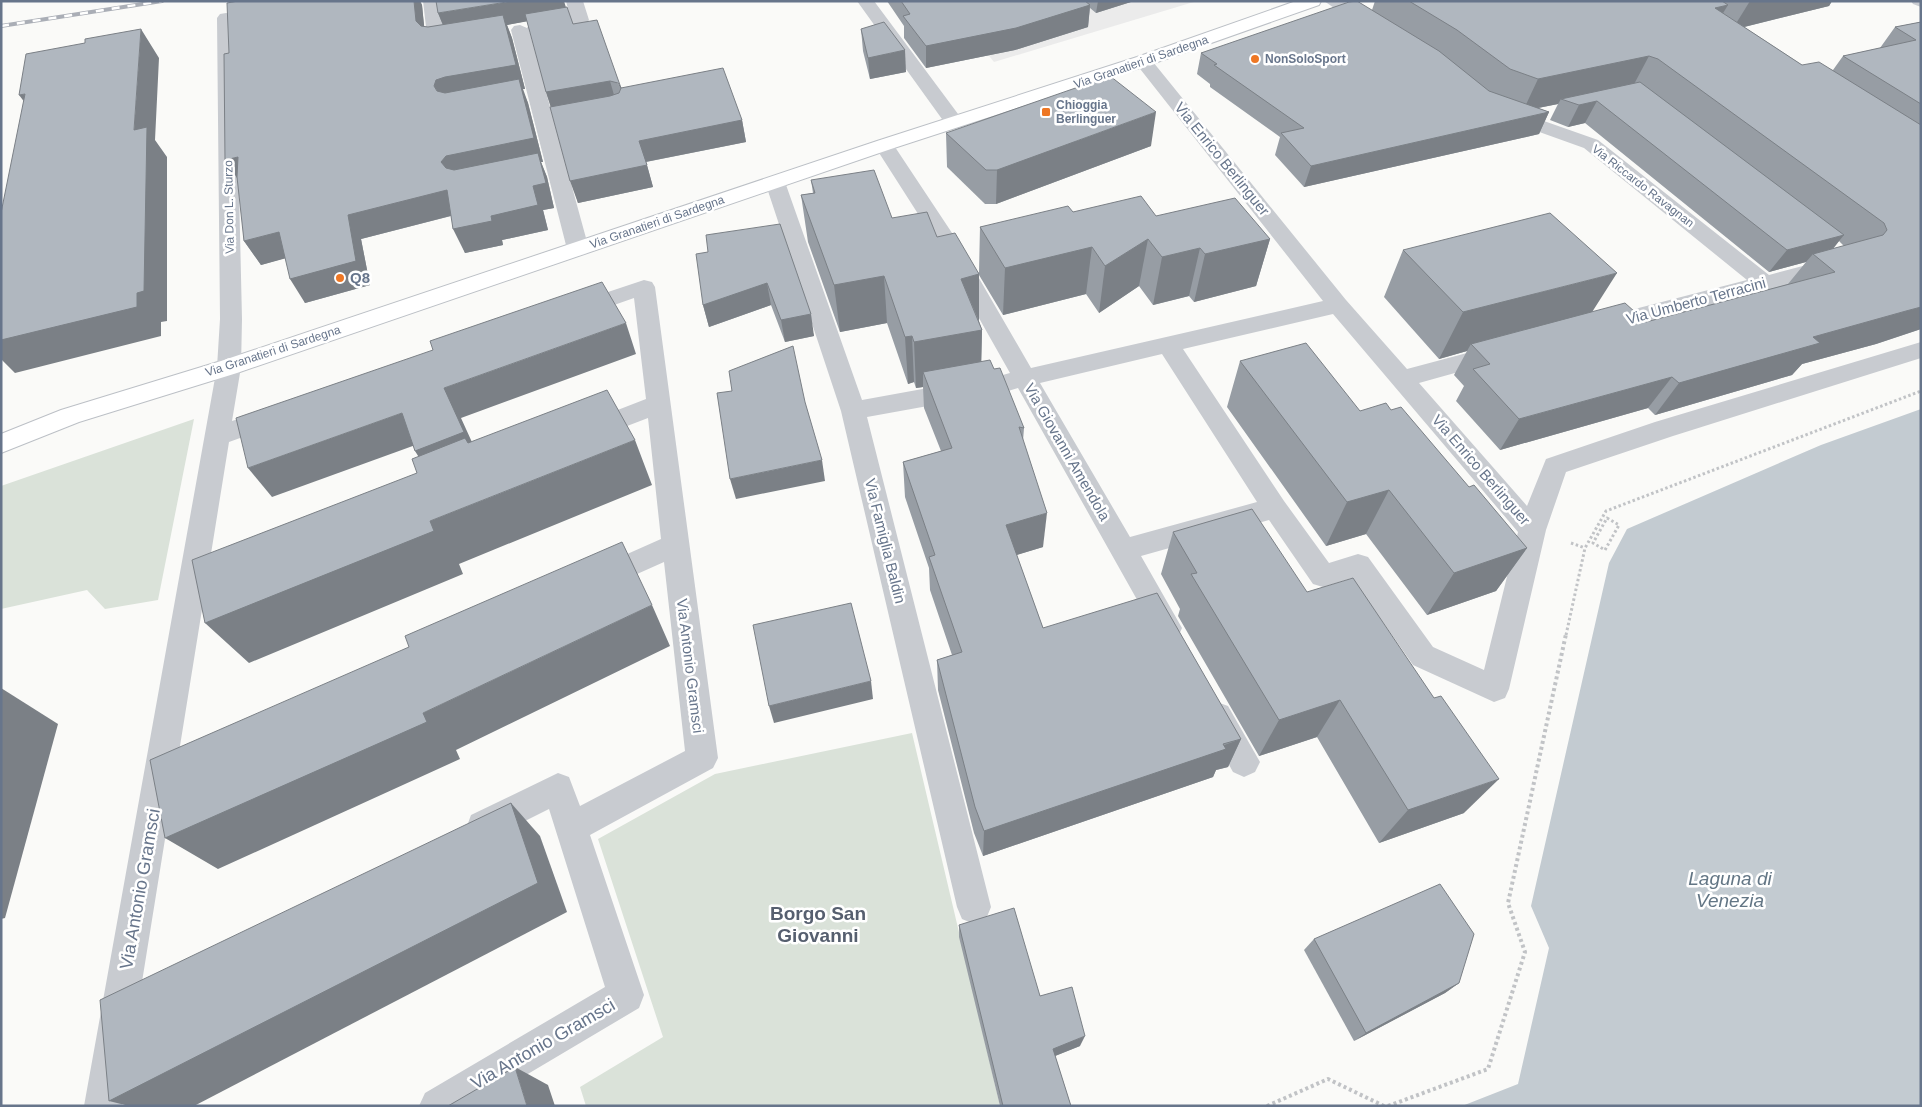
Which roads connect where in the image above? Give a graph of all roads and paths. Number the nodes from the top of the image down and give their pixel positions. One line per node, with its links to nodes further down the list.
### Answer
1 (431, 1): 8 (street)
2 (574, 1): 16 (street)
3 (865, 1): 13 (street)
4 (1313, 1): 9 (street, Via Granatieri di Sardegna)
5 (1332, 1): 7 (street)
6 (226, 18): 25 (street, Via Don L. Sturzo)
7 (1389, 36)
8 (474, 38)
9 (1144, 61): 13 (street, Via Granatieri di Sardegna); 19 (street, Via Enrico Berlinguer)
10 (1488, 108): 12 (street, Via Riccardo Ravagnan)
11 (1558, 112): 12 (street)
12 (1522, 119): 18 (street, Via Riccardo Ravagnan)
13 (954, 122): 14 (street, Via Granatieri di Sardegna)
14 (884, 145): 15 (street, Via Granatieri di Sardegna); 26 (street, Via Giovanni Amendola)
15 (775, 182): 16 (street, Via Granatieri di Sardegna); 31 (street, Via Famiglia Baldin)
16 (578, 249): 25 (street, Via Granatieri di Sardegna)
17 (1839, 255): 18 (street, Via Umberto Terracini)
18 (1765, 283): 21 (street, Via Umberto Terracini)
19 (1338, 304): 22 (street); 27 (street, Via Enrico Berlinguer)
20 (560, 316): 29 (street, Via Antonio Gramsci)
21 (1583, 331)
22 (1168, 345): 26 (street); 35 (street)
23 (1516, 348): 27 (street)
24 (1921, 350): 37 (street, Via Enrico Berlinguer)
25 (229, 367): 32 (street, Via Antonio Gramsci); 34 (street, Via Granatieri di Sardegna)
26 (1025, 379): 31 (street); 39 (street, Via Giovanni Amendola)
27 (1401, 379): 37 (street, Via Enrico Berlinguer)
28 (1921, 391): 53 (path)
29 (657, 404): 33 (street); 38 (street, Via Antonio Gramsci)
30 (291, 410): 32 (street)
31 (853, 411): 46 (street, Via Famiglia Baldin)
32 (217, 436): 48 (street, Via Antonio Gramsci)
33 (565, 441)
34 (1, 444)
35 (1275, 508): 37 (street); 39 (street)
36 (1607, 518): 36 (path)
37 (1532, 530)
38 (675, 546): 40 (street); 44 (street, Via Antonio Gramsci)
39 (1123, 550): 41 (street, Via Giovanni Amendola)
40 (576, 590)
41 (1181, 652)
42 (1205, 694): 43 (street)
43 (1244, 762)
44 (571, 828): 45 (street, Via Antonio Gramsci); 50 (street, Via Antonio Gramsci)
45 (460, 837)
46 (974, 907)
47 (147, 990): 48 (street, Via Antonio Gramsci)
48 (120, 1004): 49 (street, Via Antonio Gramsci)
49 (103, 1106)
50 (438, 1106)
51 (1267, 1106): 52 (path)
52 (1384, 1106)
53 (1388, 1106)

